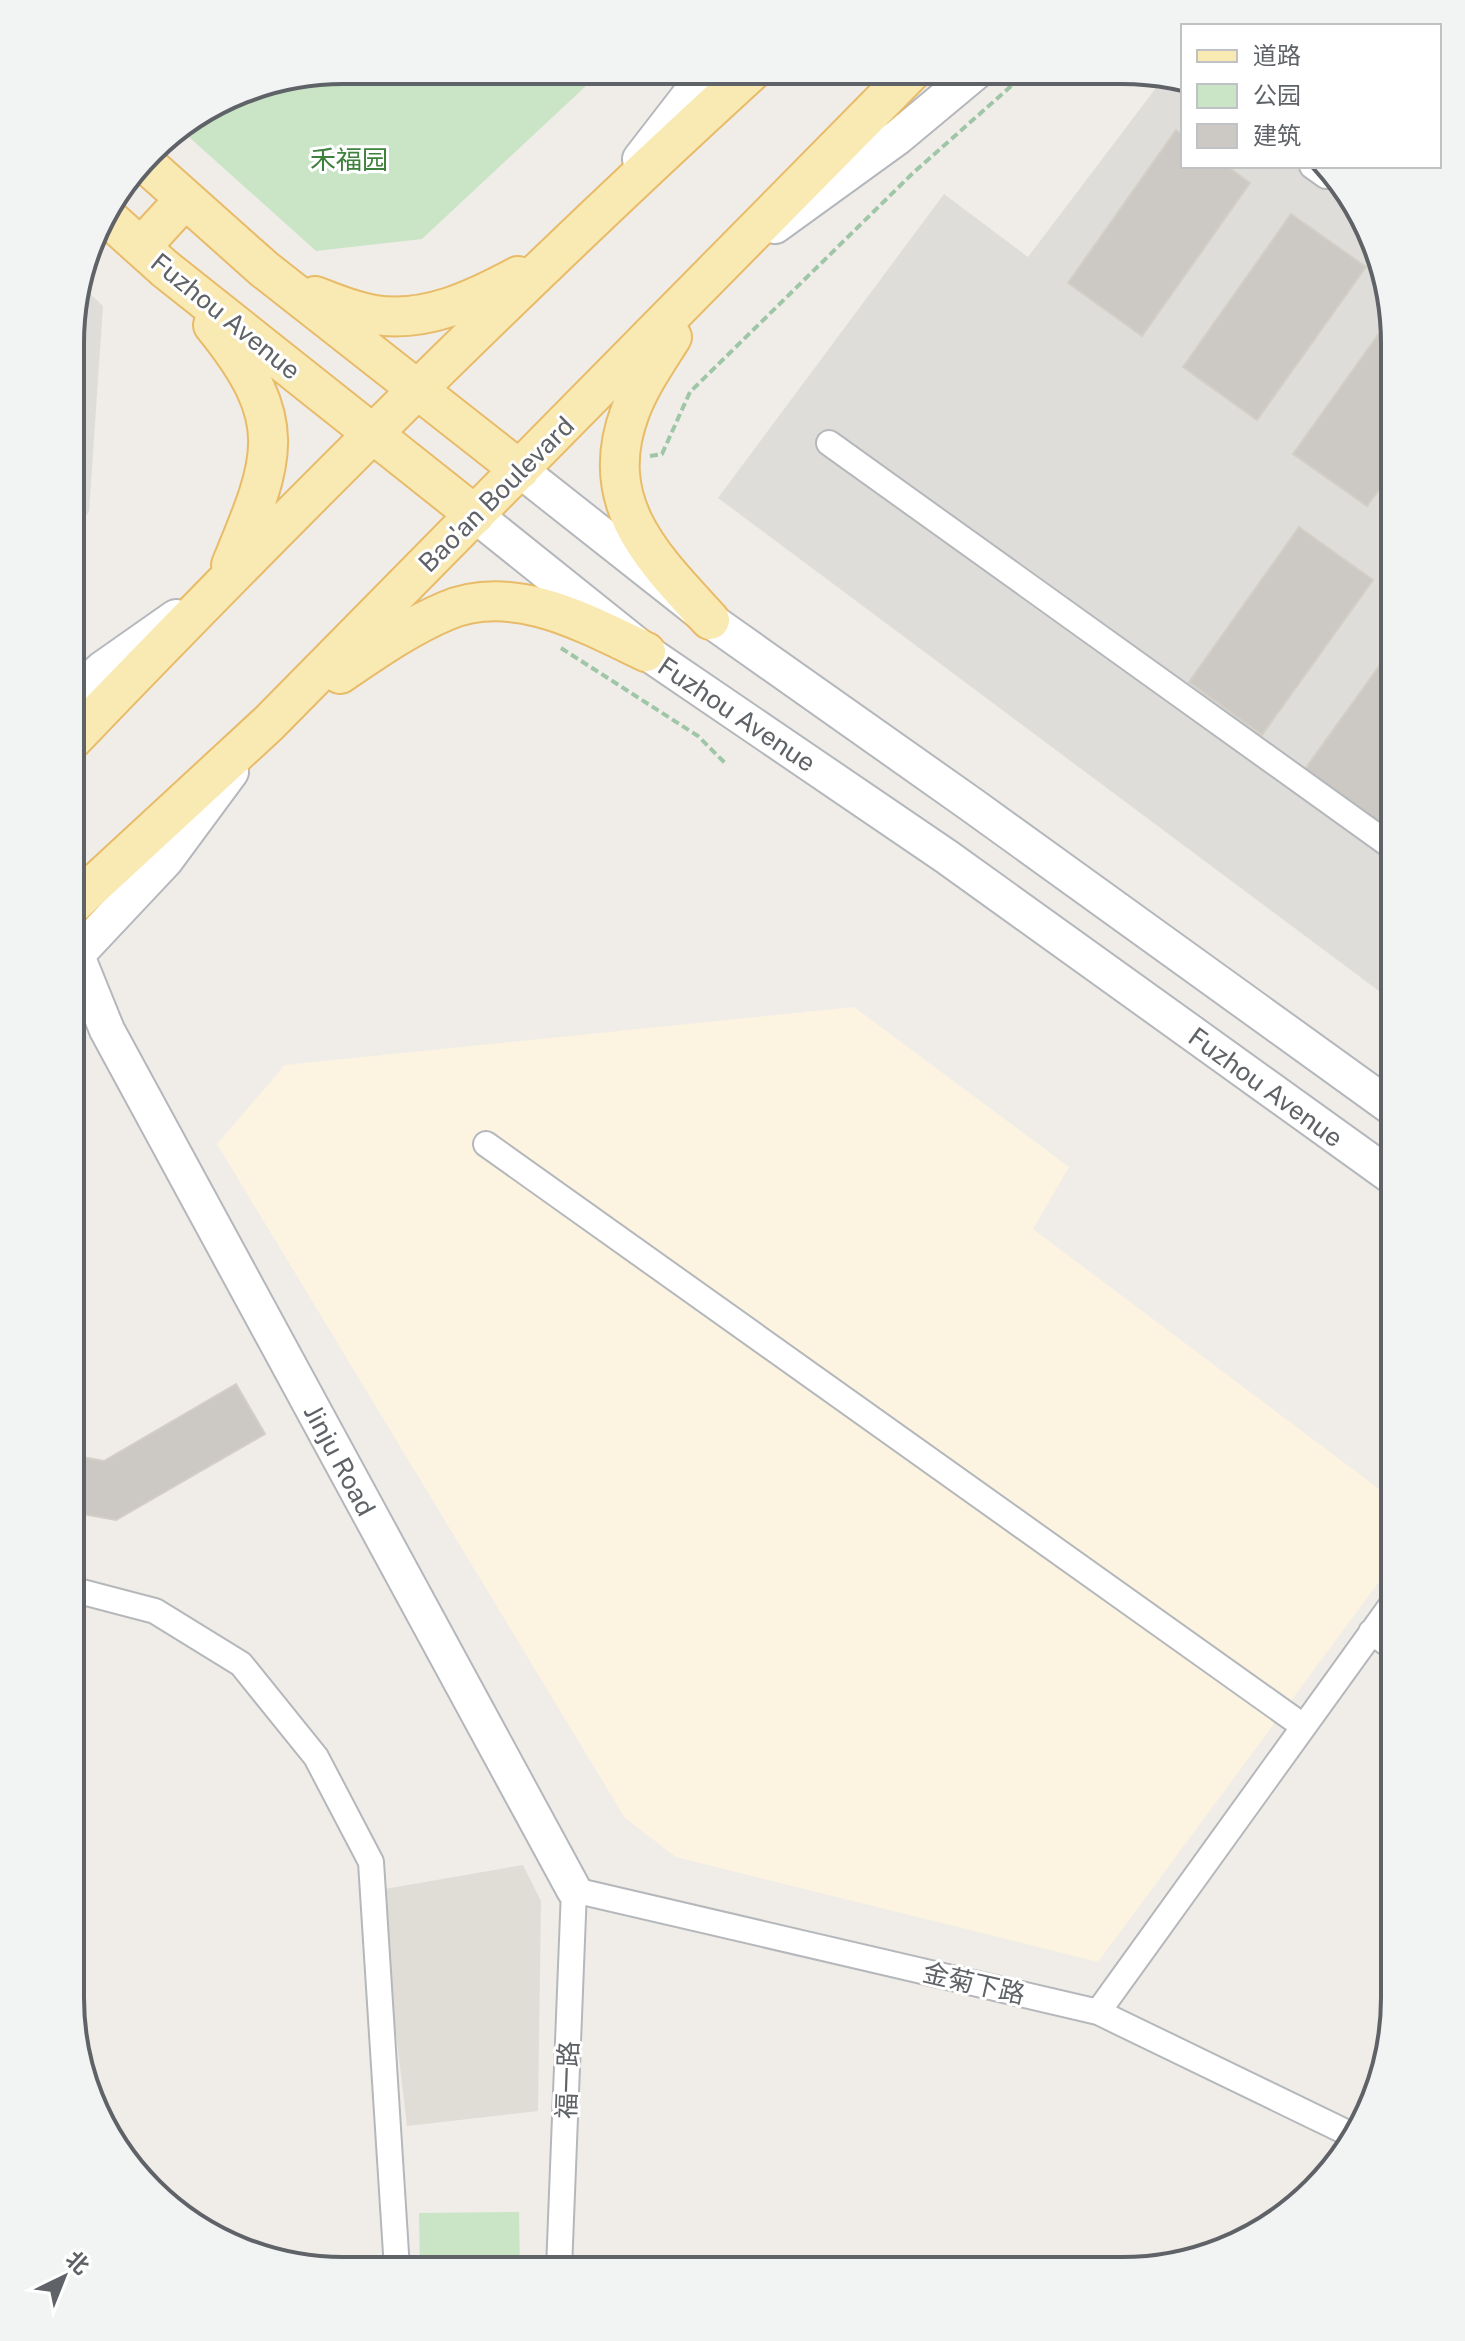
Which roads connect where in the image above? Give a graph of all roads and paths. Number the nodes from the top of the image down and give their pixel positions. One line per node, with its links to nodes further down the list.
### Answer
1 (738, 84): 9 (main road)
2 (899, 84): 11 (main road, Bao'an Boulevard)
3 (961, 84): 11 (main road)
4 (1013, 84): 16 (path)
5 (698, 85): 9 (main road)
6 (151, 169): 7 (main road)
7 (185, 199): 10 (main road); 12 (main road)
8 (114, 223): 10 (main road, Fuzhou Avenue)
9 (573, 238): 12 (main road); 13 (main road)
10 (153, 258): 14 (main road, Fuzhou Avenue); 19 (main road)
11 (726, 261): 17 (main road, Bao'an Boulevard); 20 (main road)
12 (264, 269): 13 (main road)
13 (418, 390): 14 (main road); 17 (main road)
14 (373, 434): 18 (main road, Fuzhou Avenue); 19 (main road)
15 (829, 443): 27 (street)
16 (641, 456)
17 (520, 470): 18 (main road, Bao'an Boulevard); 20 (main road)
18 (475, 515): 22 (main road, Fuzhou Avenue); 24 (main road, Bao'an Boulevard)
19 (225, 581): 23 (main road); 25 (main road)
20 (710, 620): 33 (main road)
21 (552, 642): 26 (path)
22 (646, 652): 24 (main road); 35 (main road, Fuzhou Avenue)
23 (84, 685)
24 (269, 723): 28 (main road, Bao'an Boulevard); 29 (main road)
25 (84, 728)
26 (726, 764)
27 (1381, 839)
28 (84, 894)
29 (84, 947)
30 (84, 980): 32 (main road, Jinju Road)
31 (84, 1018): 32 (main road)
32 (107, 1030): 41 (main road, Jinju Road)
33 (1381, 1100)
34 (486, 1144): 40 (street)
35 (1381, 1169)
36 (84, 1592): 44 (street)
37 (1380, 1620): 38 (street)
38 (1371, 1632): 39 (street); 40 (street)
39 (1380, 1639)
40 (1303, 1726): 42 (street)
41 (574, 1890): 42 (street, 金菊下路); 45 (street, 福一路)
42 (1098, 2012): 43 (street, 金菊下路)
43 (1343, 2131)
44 (396, 2257)
45 (559, 2257)

